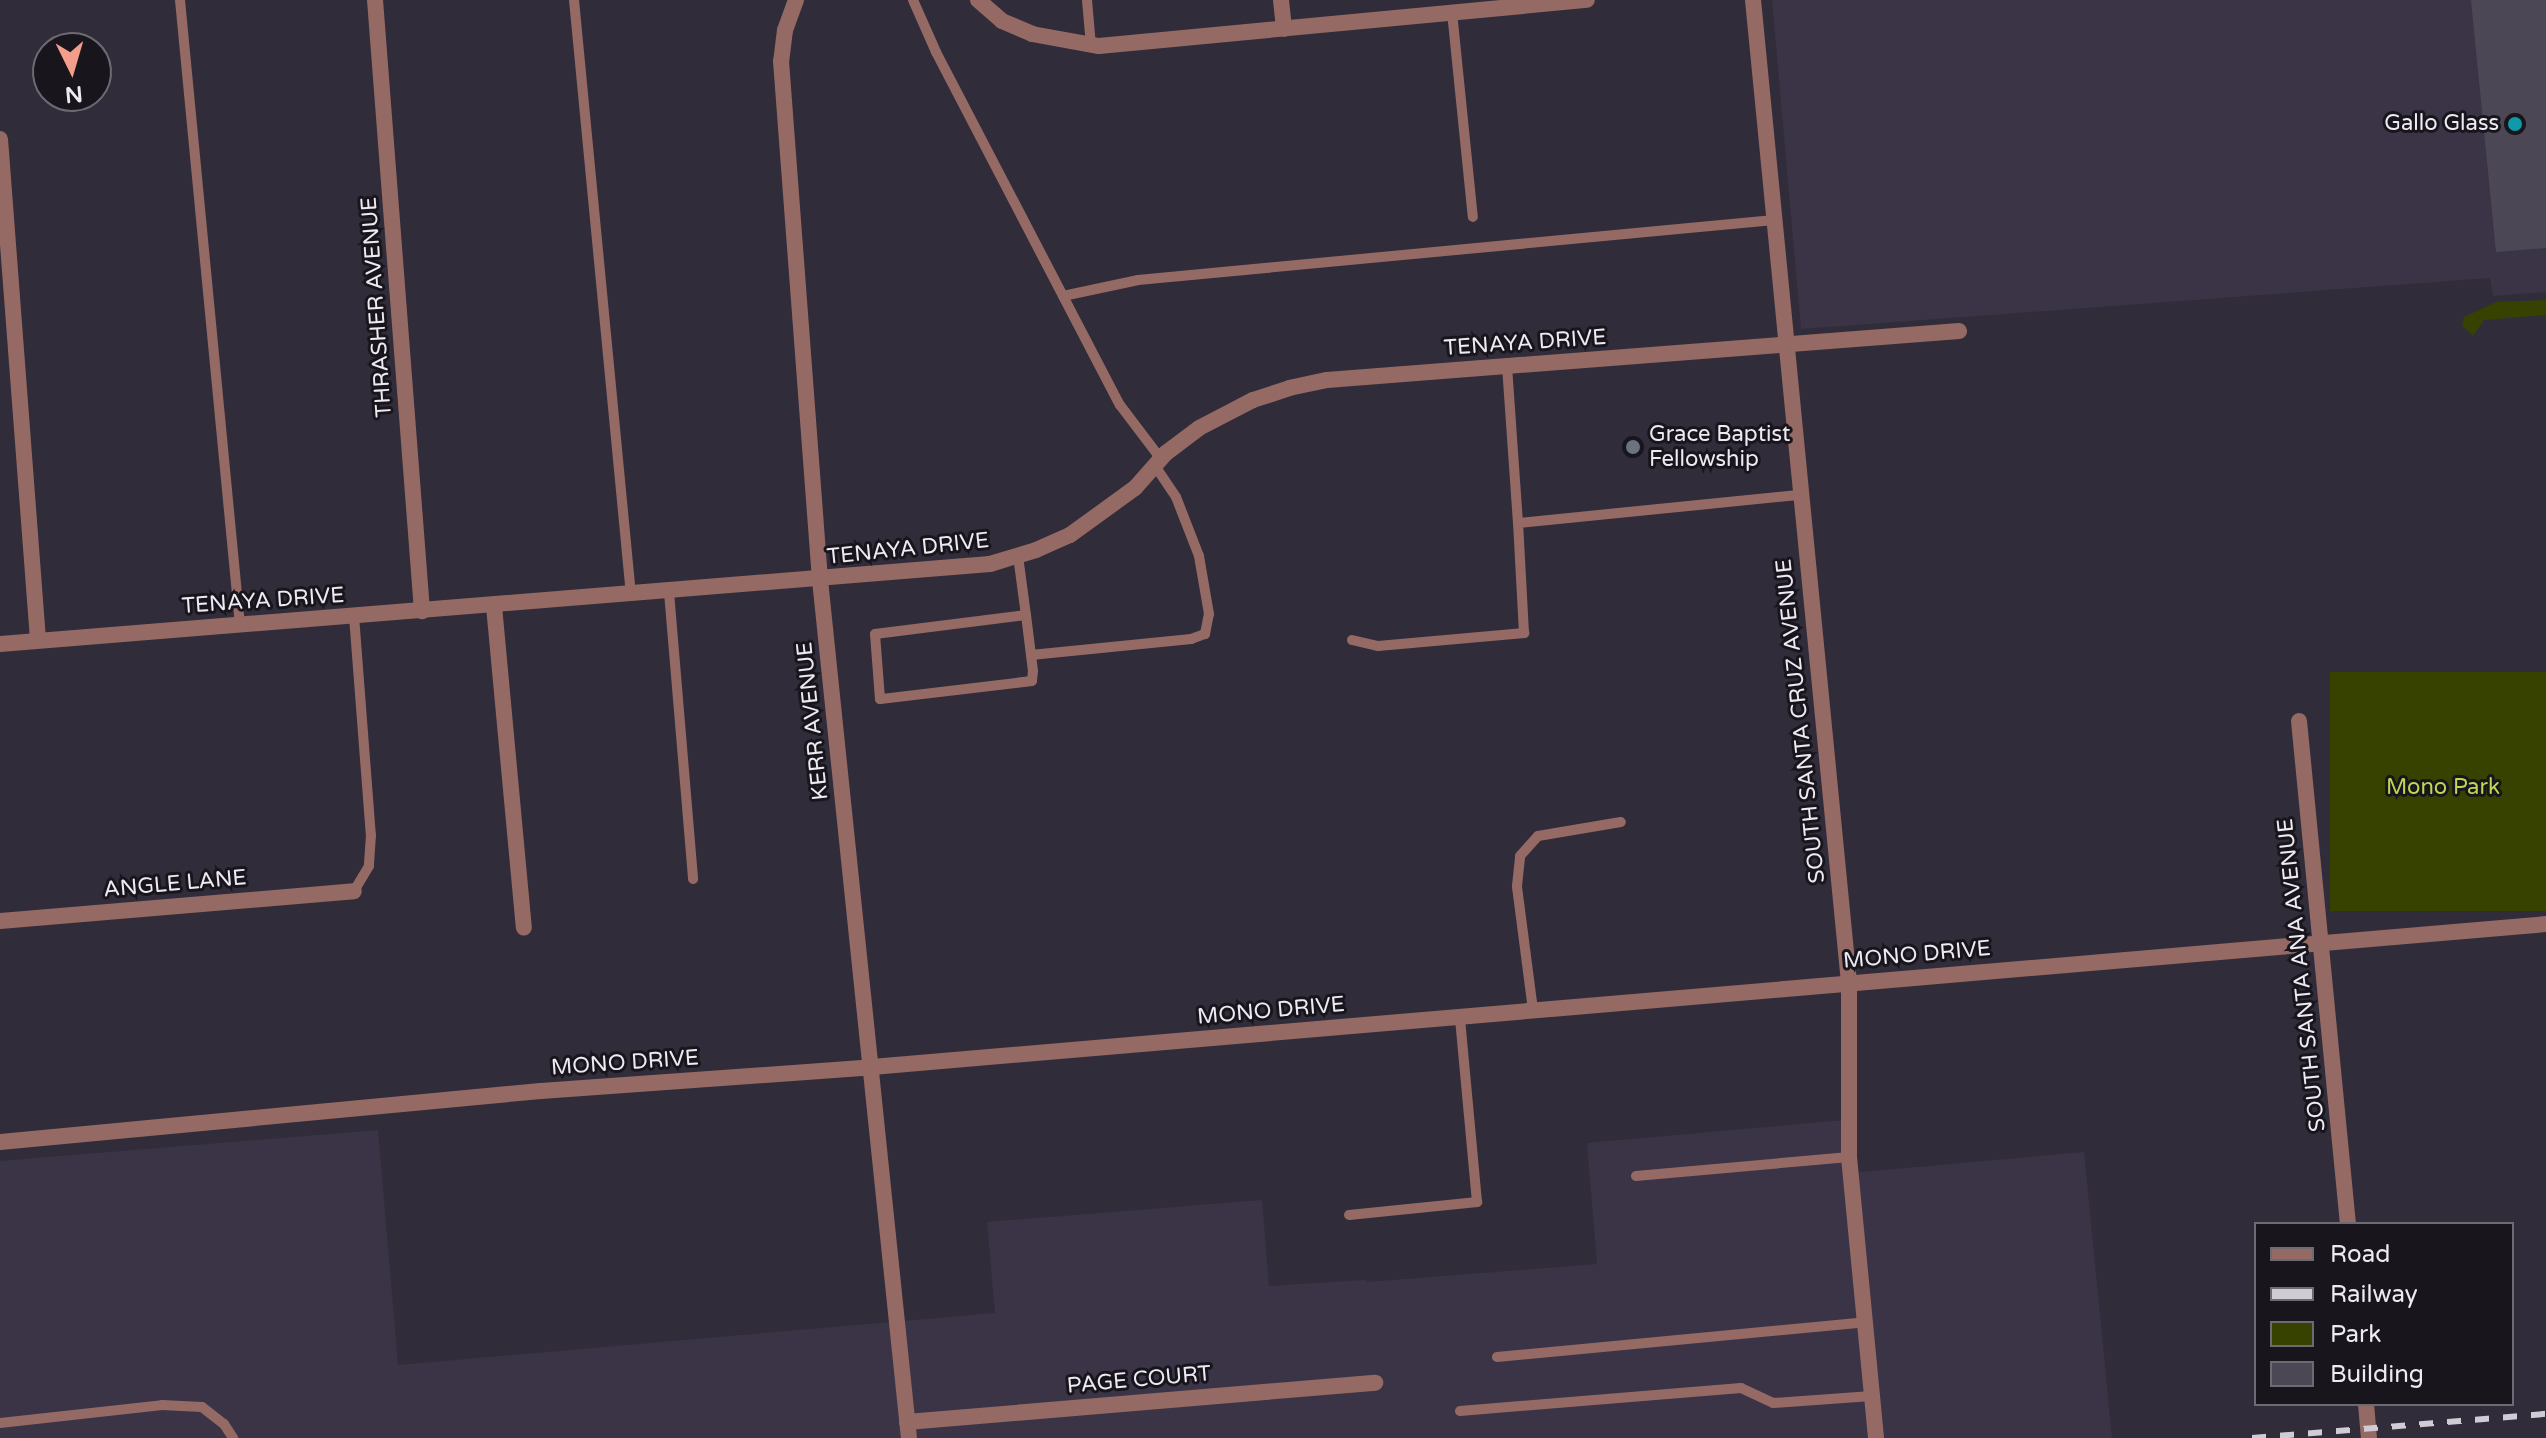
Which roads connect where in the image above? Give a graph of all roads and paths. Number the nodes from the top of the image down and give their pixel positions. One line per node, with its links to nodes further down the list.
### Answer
1 (180, 0): 33 (lane)
2 (375, 0): 30 (street, THRASHER AVENUE)
3 (574, 0): 28 (lane)
4 (796, 0): 26 (street, KERR AVENUE)
5 (913, 0): 18 (lane)
6 (978, 0): 14 (street)
7 (1087, 0): 14 (lane)
8 (1281, 0): 13 (street)
9 (1587, 0): 11 (street)
10 (1753, 0): 17 (street, SOUTH SANTA CRUZ AVENUE)
11 (1521, 3): 12 (street)
12 (1452, 12): 13 (street); 16 (lane)
13 (1284, 29): 14 (street)
14 (1091, 46)
15 (0, 139): 34 (street)
16 (1473, 217)
17 (1774, 220): 18 (lane); 20 (street, SOUTH SANTA CRUZ AVENUE)
18 (1063, 296): 22 (lane)
19 (1959, 331): 20 (street, TENAYA DRIVE)
20 (1786, 344): 21 (street, TENAYA DRIVE); 23 (street, SOUTH SANTA CRUZ AVENUE)
21 (1507, 366): 22 (street, TENAYA DRIVE); 24 (lane)
22 (1158, 462): 25 (street, TENAYA DRIVE); 37 (lane)
23 (1801, 495): 24 (lane); 46 (street, SOUTH SANTA CRUZ AVENUE)
24 (1518, 523): 35 (lane)
25 (1018, 556): 26 (street, TENAYA DRIVE); 31 (lane)
26 (820, 580): 27 (street, TENAYA DRIVE); 49 (street, KERR AVENUE)
27 (669, 592): 28 (street, TENAYA DRIVE); 40 (lane)
28 (631, 595): 29 (street, TENAYA DRIVE)
29 (494, 606): 30 (street, TENAYA DRIVE); 44 (street)
30 (422, 611): 32 (street, TENAYA DRIVE)
31 (1026, 615): 37 (lane); 37 (lane)
32 (354, 616): 33 (street, TENAYA DRIVE); 41 (lane)
33 (240, 625): 34 (street, TENAYA DRIVE)
34 (38, 640): 36 (street, TENAYA DRIVE)
35 (1352, 640)
36 (0, 644)
37 (1031, 655)
38 (2299, 721): 45 (street, SOUTH SANTA ANA AVENUE)
39 (1621, 822): 47 (lane)
40 (693, 879)
41 (354, 891): 42 (street, ANGLE LANE)
42 (0, 921)
43 (2546, 924): 45 (street, MONO DRIVE)
44 (524, 928)
45 (2321, 943): 46 (street, MONO DRIVE); 54 (street, SOUTH SANTA ANA AVENUE)
46 (1849, 983): 47 (street, MONO DRIVE); 51 (street, SOUTH SANTA CRUZ AVENUE)
47 (1533, 1010): 48 (street, MONO DRIVE)
48 (1460, 1017): 49 (street, MONO DRIVE); 53 (lane)
49 (872, 1067): 50 (street, MONO DRIVE); 62 (street, KERR AVENUE)
50 (0, 1142)
51 (1849, 1157): 52 (lane); 55 (street, SOUTH SANTA CRUZ AVENUE)
52 (1636, 1176)
53 (1349, 1215)
54 (2348, 1222)
55 (1865, 1322): 56 (lane); 58 (street, SOUTH SANTA CRUZ AVENUE)
56 (1497, 1357)
57 (1375, 1383): 62 (street, PAGE COURT)
58 (1872, 1396): 60 (lane); 64 (street, SOUTH SANTA CRUZ AVENUE)
59 (2366, 1406): 65 (street)
60 (1460, 1411)
61 (0, 1423): 63 (lane)
62 (908, 1430)
63 (233, 1438)
64 (1876, 1438)
65 (2369, 1438)

